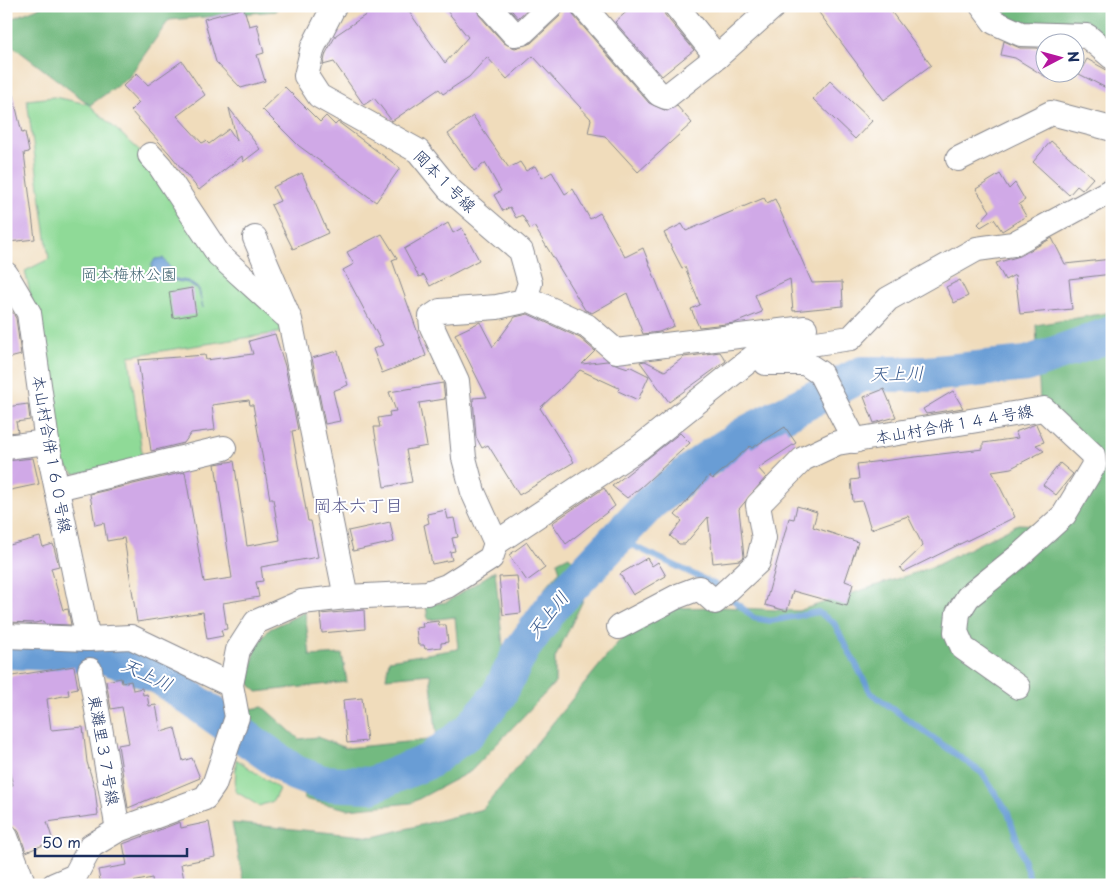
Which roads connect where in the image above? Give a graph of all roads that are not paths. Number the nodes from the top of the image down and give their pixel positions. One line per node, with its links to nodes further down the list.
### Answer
1 (334, 6): 16 (street, 岡本１号線)
2 (489, 6): 3 (street)
3 (551, 6)
4 (583, 6): 8 (street)
5 (676, 6): 8 (street)
6 (774, 6): 8 (street)
7 (982, 6): 9 (street)
8 (717, 56)
9 (1112, 57)
10 (1112, 129): 12 (street)
11 (150, 154): 18 (street)
12 (958, 159)
13 (1112, 190): 17 (street)
14 (255, 238): 18 (street)
15 (6, 274): 21 (street, 本山村合併１６０号線)
16 (526, 298): 17 (street); 25 (street)
17 (870, 319): 19 (street)
18 (290, 320): 26 (street)
19 (761, 351): 20 (street); 25 (street)
20 (852, 433): 27 (street, 本山村合併１４４号線); 32 (street, 本山村合併１４４号線)
21 (47, 442): 22 (street); 24 (street, 本山村合併１６０号線)
22 (6, 447)
23 (224, 448): 24 (street)
24 (57, 488): 29 (street, 本山村合併１６０号線)
25 (496, 543): 26 (street)
26 (346, 597): 31 (street)
27 (619, 627)
28 (6, 636): 29 (street)
29 (88, 639): 31 (street)
30 (90, 670): 33 (street, 東灘里３７号線)
31 (231, 685): 33 (street)
32 (1018, 687)
33 (118, 830): 36 (street)
34 (6, 836): 35 (street)
35 (24, 885)
36 (54, 885)

